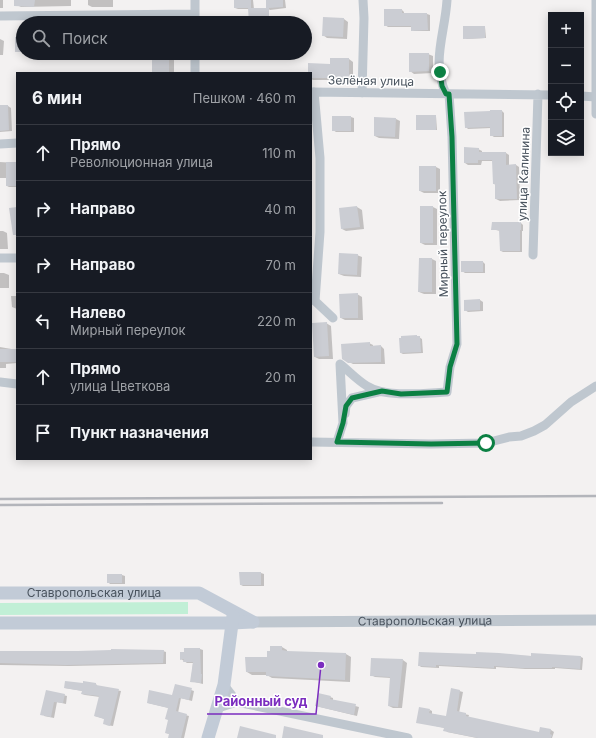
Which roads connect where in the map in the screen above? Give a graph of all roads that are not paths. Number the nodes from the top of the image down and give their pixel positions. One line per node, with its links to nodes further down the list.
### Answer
1 (195, 0): 7 (street)
2 (363, 0): 11 (street)
3 (447, 0): 12 (street, Мирный переулок)
4 (596, 0): 16 (street)
5 (0, 16): 6 (street)
6 (16, 16)
7 (195, 16)
8 (195, 60): 9 (street)
9 (195, 72)
10 (313, 92): 11 (street, Зелёная улица); 23 (street)
11 (362, 93): 12 (street, Зелёная улица)
12 (447, 94): 13 (street, Зелёная улица); 28 (street, Мирный переулок)
13 (538, 94): 14 (street, Зелёная улица); 20 (street, улица Калинина)
14 (548, 94)
15 (584, 96): 16 (street)
16 (596, 97): 17 (street)
17 (596, 114)
18 (16, 143): 19 (street)
19 (0, 144)
20 (533, 255)
21 (0, 258): 22 (street)
22 (16, 258)
23 (313, 300): 24 (street)
24 (333, 318)
25 (0, 382): 26 (street)
26 (16, 384)
27 (596, 386): 31 (street)
28 (382, 391): 29 (street); 29 (street)
29 (343, 423): 31 (street)
30 (312, 442): 31 (street)
31 (337, 442)
32 (0, 593): 33 (main road, Ставропольская улица)
33 (233, 618): 35 (main road, Ставропольская улица); 36 (main road, Ставропольская улица); 37 (main road)
34 (596, 620): 35 (street, Ставропольская улица)
35 (254, 622)
36 (0, 623)
37 (224, 685): 38 (street); 39 (main road)
38 (237, 702): 39 (street); 41 (street)
39 (218, 708): 40 (main road)
40 (208, 738)
41 (408, 738)

